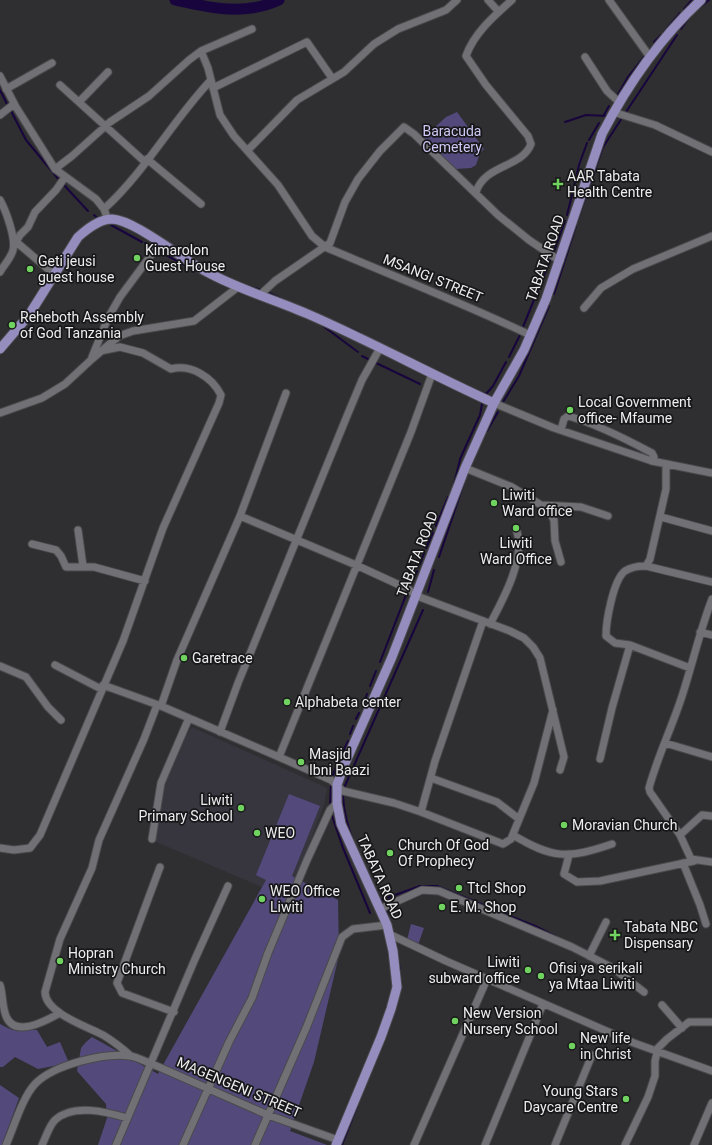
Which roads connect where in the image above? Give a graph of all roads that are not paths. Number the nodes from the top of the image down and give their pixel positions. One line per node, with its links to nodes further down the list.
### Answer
1 (457, 0): 14 (street)
2 (488, 0): 6 (street)
3 (512, 0): 6 (street)
4 (609, 0): 10 (street)
5 (701, 0): 10 (main road, TABATA ROAD)
6 (498, 11): 30 (street)
7 (252, 29): 8 (street)
8 (201, 51): 15 (street); 24 (street)
9 (585, 57): 20 (street)
10 (650, 57): 20 (main road, TABATA ROAD)
11 (52, 63): 18 (street)
12 (108, 72): 19 (street)
13 (0, 76): 18 (street)
14 (332, 78): 17 (street); 25 (street)
15 (211, 80): 17 (street); 27 (street)
16 (60, 85): 19 (street)
17 (213, 88): 25 (street)
18 (6, 89): 21 (street)
19 (79, 102): 24 (street)
20 (620, 103): 22 (main road, TABATA ROAD)
21 (14, 104): 23 (street); 28 (street)
22 (613, 112): 26 (street); 39 (main road, TABATA ROAD)
23 (0, 115)
24 (105, 126): 27 (street); 28 (street)
25 (248, 150): 38 (street)
26 (712, 152)
27 (146, 161): 32 (street); 33 (street)
28 (55, 169): 29 (street)
29 (64, 177): 33 (street); 36 (street)
30 (476, 192): 38 (street); 39 (street)
31 (0, 200): 36 (street)
32 (201, 204)
33 (104, 209): 34 (street)
34 (108, 220): 37 (main road); 41 (main road)
35 (712, 236): 44 (street)
36 (15, 241): 40 (street); 41 (street)
37 (160, 243): 42 (main road); 49 (street)
38 (325, 247): 43 (street); 45 (street, MSANGI STREET)
39 (560, 260): 45 (main road, TABATA ROAD)
40 (0, 272)
41 (55, 276): 47 (main road)
42 (238, 288): 43 (main road); 48 (street)
43 (262, 294): 46 (main road)
44 (584, 308)
45 (530, 335): 52 (main road, TABATA ROAD)
46 (380, 348): 50 (main road); 66 (street)
47 (0, 349)
48 (100, 351): 49 (street); 72 (street)
49 (92, 359): 53 (street)
50 (432, 374): 52 (main road); 69 (street)
51 (286, 394): 60 (street)
52 (494, 403): 54 (street); 57 (main road, TABATA ROAD)
53 (0, 413)
54 (561, 430): 55 (street); 55 (street)
55 (652, 461): 56 (street)
56 (666, 464): 58 (street); 62 (street)
57 (465, 468): 59 (street); 74 (main road, TABATA ROAD)
58 (712, 472)
59 (546, 506): 61 (street); 68 (street)
60 (240, 516): 66 (street); 84 (street)
61 (608, 516)
62 (660, 517): 65 (street); 71 (street)
63 (78, 530): 70 (street)
64 (516, 530): 76 (street)
65 (712, 531)
66 (298, 539): 69 (street); 88 (street)
67 (32, 544): 70 (street)
68 (561, 562)
69 (356, 565): 74 (street); 90 (street)
70 (83, 566): 72 (street)
71 (646, 566): 73 (street); 79 (street)
72 (145, 581): 83 (street)
73 (712, 582)
74 (417, 596): 76 (street); 95 (main road, TABATA ROAD)
75 (712, 599): 77 (street)
76 (487, 622): 85 (street); 94 (street)
77 (700, 632): 78 (street); 82 (street)
78 (712, 634)
79 (630, 645): 82 (street); 92 (street)
80 (55, 665): 83 (street)
81 (0, 666): 87 (street)
82 (690, 668): 89 (street)
83 (102, 687): 84 (street); 104 (street)
84 (159, 706): 86 (street); 123 (street)
85 (552, 710): 93 (street); 99 (street)
86 (189, 718): 88 (street); 102 (street)
87 (61, 720)
88 (220, 732): 90 (street)
89 (665, 744): 91 (street); 101 (street)
90 (279, 756): 95 (street)
91 (712, 757)
92 (600, 759)
93 (560, 770)
94 (431, 778): 97 (street); 99 (street)
95 (337, 785): 96 (main road, TABATA ROAD); 97 (street)
96 (337, 802): 111 (main road, TABATA ROAD); 131 (street)
97 (421, 812): 100 (street)
98 (711, 816): 101 (street)
99 (519, 819): 100 (street)
100 (513, 835): 105 (street)
101 (680, 836): 106 (street)
102 (152, 839)
103 (612, 844): 105 (street)
104 (0, 848)
105 (569, 855): 108 (street)
106 (694, 861): 107 (street); 108 (street)
107 (712, 862)
108 (684, 863): 113 (street)
109 (160, 867): 122 (street)
110 (228, 886): 122 (street)
111 (380, 909): 114 (main road, TABATA ROAD); 116 (street)
112 (606, 922): 116 (street)
113 (706, 924)
114 (387, 925): 115 (main road, TABATA ROAD); 133 (street)
115 (389, 934): 117 (street); 135 (main road, TABATA ROAD)
116 (589, 956): 119 (street)
117 (487, 979): 120 (street); 141 (street)
118 (0, 986): 123 (street)
119 (644, 992)
120 (542, 1004): 126 (street); 142 (street)
121 (662, 1005): 125 (street)
122 (174, 1012): 129 (street)
123 (60, 1013): 128 (street)
124 (712, 1022): 125 (street)
125 (682, 1028): 126 (street)
126 (657, 1051): 130 (street); 144 (street)
127 (592, 1055): 143 (street)
128 (131, 1056): 129 (street, MAGENGENI STREET); 136 (street)
129 (150, 1063): 131 (street, MAGENGENI STREET); 134 (street)
130 (712, 1071)
131 (208, 1088): 133 (street, MAGENGENI STREET); 139 (street)
132 (712, 1103): 145 (street)
133 (268, 1115): 135 (street, MAGENGENI STREET); 140 (street)
134 (127, 1118): 137 (street); 138 (street)
135 (337, 1142)
136 (6, 1145)
137 (42, 1145)
138 (116, 1145)
139 (183, 1145)
140 (255, 1145)
141 (414, 1145)
142 (485, 1145)
143 (555, 1145)
144 (625, 1145)
145 (694, 1145)

